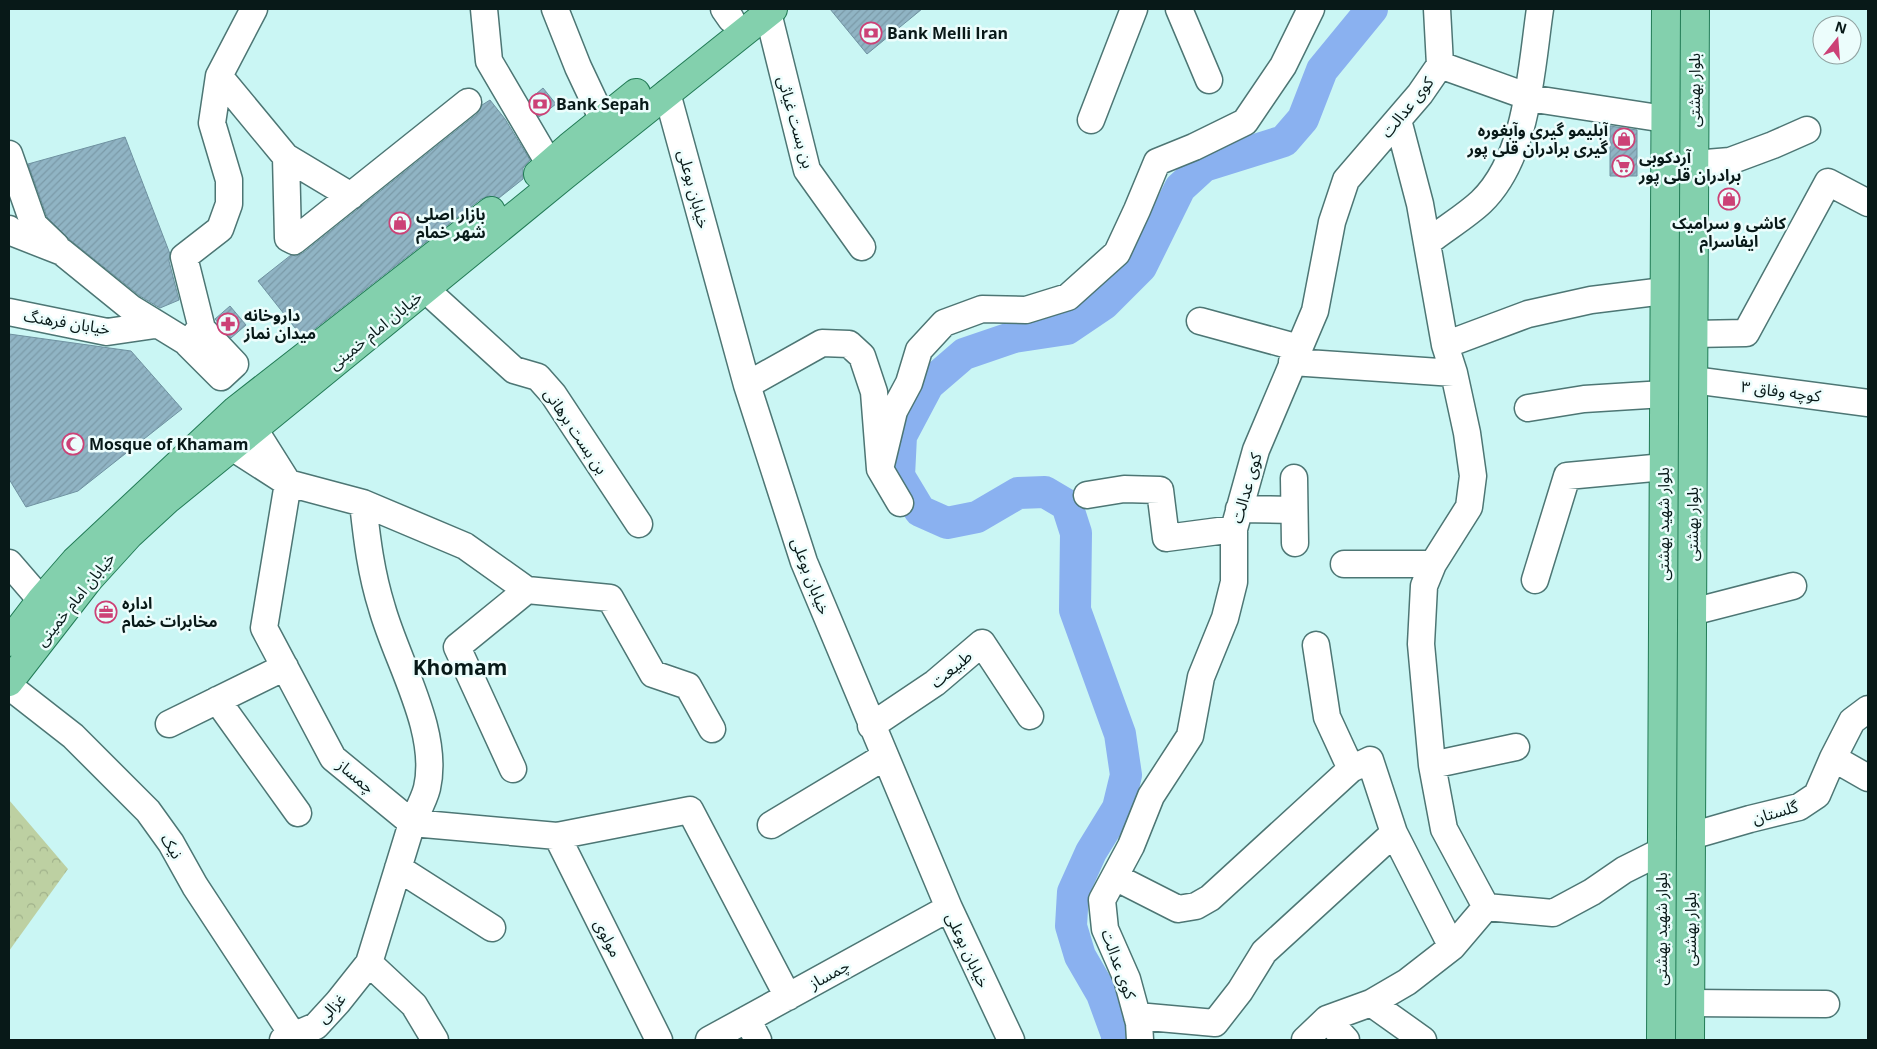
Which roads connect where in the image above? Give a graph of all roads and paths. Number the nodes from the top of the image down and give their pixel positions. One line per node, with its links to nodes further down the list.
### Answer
1 (254, 9): 13 (street)
2 (484, 9): 26 (street)
3 (555, 9): 19 (street)
4 (1134, 9): 20 (street)
5 (1179, 9): 14 (street)
6 (1311, 9): 53 (street)
7 (1437, 9): 12 (street, کوی عدالت)
8 (1540, 9): 16 (street)
9 (1666, 9): 18 (main road, بلوار شهید بهشتی)
10 (1695, 9): 25 (main road, بلوار بهشتی)
11 (748, 12): 15 (main road, خیابان امام خمینی); 19 (main road, خیابان امام خمینی); 31 (street, بن بست غیاثی)
12 (1440, 65): 16 (street); 21 (street, کوی عدالت)
13 (219, 76): 24 (street); 39 (street)
14 (1209, 80)
15 (667, 93): 33 (main road, خیابان امام خمینی); 45 (street, خیابان بوعلی)
16 (1527, 96): 18 (street); 30 (street)
17 (468, 102): 27 (street)
18 (1666, 119): 34 (main road, بلوار شهید بهشتی)
19 (603, 120): 26 (main road, خیابان امام خمینی)
20 (1091, 120)
21 (1398, 120): 30 (street); 41 (street, کوی عدالت)
22 (1807, 130): 25 (street)
23 (9, 154): 32 (street)
24 (286, 157): 27 (street); 27 (street)
25 (1694, 164): 38 (main road, بلوار بهشتی)
26 (550, 165): 33 (main road, خیابان امام خمینی)
27 (351, 196)
28 (1868, 203): 38 (street)
29 (9, 229): 32 (street)
30 (1427, 243): 40 (street)
31 (862, 247)
32 (62, 252): 37 (street)
33 (418, 281): 47 (main road, خیابان امام خمینی); 61 (street, بن بست برهانی)
34 (1664, 291): 40 (street); 46 (main road, بلوار شهید بهشتی)
35 (9, 312): 37 (street, خیابان فرهنگ)
36 (1200, 322): 41 (street)
37 (156, 325): 39 (street)
38 (1693, 334): 44 (main road, بلوار بهشتی)
39 (195, 336): 42 (street)
40 (1445, 345): 43 (street)
41 (1296, 355): 43 (street); 60 (street, کوی عدالت)
42 (228, 371): 47 (street); 50 (street)
43 (1454, 373): 65 (street)
44 (1693, 380): 48 (street, کوچه وفاق ۳); 70 (main road, بلوار بهشتی)
45 (747, 385): 53 (street); 80 (street, خیابان بوعلی)
46 (1664, 394): 49 (street); 52 (main road, بلوار شهید بهشتی)
47 (270, 399): 50 (main road, خیابان امام خمینی)
48 (1868, 403)
49 (1528, 408)
50 (245, 420): 51 (main road, خیابان امام خمینی); 55 (street); 69 (main road, خیابان امام خمینی)
51 (232, 447): 55 (street); 74 (main road, خیابان امام خمینی)
52 (1664, 466): 66 (street); 95 (main road, بلوار شهید بهشتی)
53 (880, 469): 58 (street)
54 (1294, 478): 59 (street)
55 (288, 483): 57 (street); 73 (street, چمساز)
56 (1087, 495): 60 (street)
57 (363, 503): 68 (street); 90 (street)
58 (900, 503)
59 (1294, 510): 60 (street); 62 (street)
60 (1236, 519): 97 (street, کوی عدالت)
61 (639, 524)
62 (1295, 543)
63 (9, 563): 69 (street)
64 (1344, 564): 65 (street)
65 (1433, 564): 85 (street)
66 (1535, 580)
67 (1793, 586): 70 (street)
68 (527, 590): 81 (street); 86 (street)
69 (41, 600): 71 (main road, خیابان امام خمینی)
70 (1692, 612): 94 (main road, بلوار بهشتی)
71 (9, 642)
72 (1316, 646): 87 (street)
73 (285, 667): 76 (street); 90 (street, چمساز)
74 (9, 682)
75 (9, 686): 110 (street, نیک)
76 (217, 700): 79 (street); 89 (street)
77 (1868, 709): 84 (street, گلستان)
78 (1030, 716): 80 (street, طبيعت)
79 (169, 724)
80 (871, 726): 83 (street, خیابان بوعلی)
81 (712, 729)
82 (1516, 747): 85 (street)
83 (884, 757): 91 (street); 98 (street, خیابان بوعلی)
84 (1833, 758): 88 (street); 94 (street, گلستان)
85 (1432, 764): 99 (street)
86 (513, 769)
87 (1351, 769): 92 (street); 97 (street)
88 (1868, 778)
89 (298, 813)
90 (412, 823): 93 (street); 96 (street)
91 (771, 824)
92 (1394, 833): 101 (street); 108 (street)
93 (557, 836): 103 (street); 112 (street, مولوی)
94 (1691, 836): 104 (main road, بلوار بهشتی)
95 (1662, 851): 99 (street); 118 (main road, بلوار شهید بهشتی)
96 (398, 868): 100 (street); 102 (street)
97 (1115, 876): 108 (street, کوی عدالت)
98 (949, 908): 103 (street, چمساز); 114 (street, خیابان بوعلی)
99 (1486, 908): 101 (street)
100 (492, 928)
101 (1452, 947): 105 (street)
102 (368, 963): 110 (street, غزالی); 111 (street)
103 (788, 997): 109 (street, چمساز)
104 (1690, 1002): 106 (street); 119 (main road, بلوار بهشتی)
105 (1371, 1003): 107 (street); 117 (street)
106 (1826, 1004)
107 (1327, 1019): 115 (street); 116 (street)
108 (1139, 1028)
109 (753, 1030): 113 (street, چمساز)
110 (291, 1039)
111 (435, 1040)
112 (659, 1040)
113 (709, 1040)
114 (1011, 1040)
115 (1305, 1040)
116 (1346, 1040)
117 (1423, 1040)
118 (1661, 1040)
119 (1690, 1040)

